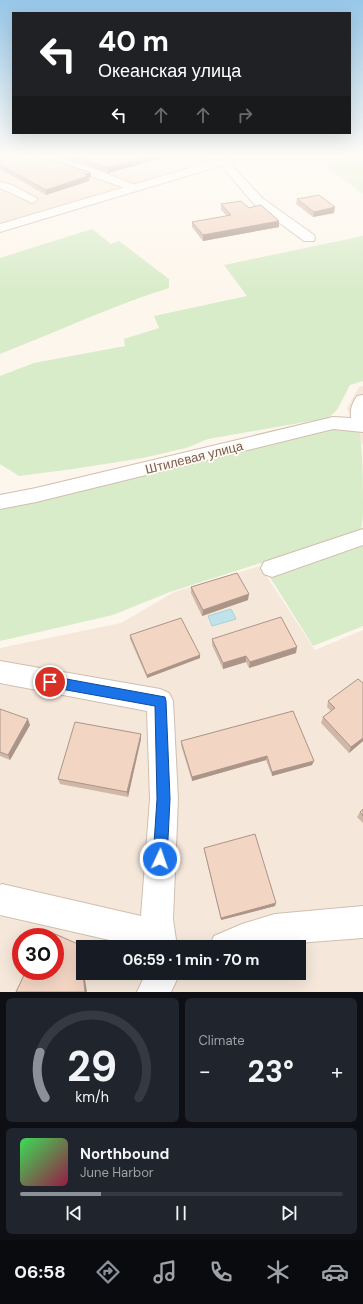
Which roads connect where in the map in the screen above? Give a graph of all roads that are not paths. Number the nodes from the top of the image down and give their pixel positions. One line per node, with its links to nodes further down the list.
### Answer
1 (93, 200): 3 (main road)
2 (257, 200): 4 (street)
3 (0, 228)
4 (309, 238)
5 (363, 400): 6 (street, Штилевая улица)
6 (363, 425): 7 (street, Штилевая улица)
7 (0, 502)
8 (363, 537): 9 (street)
9 (272, 568)
10 (0, 672): 14 (street)
11 (1, 901): 13 (street)
12 (363, 922): 15 (street)
13 (144, 940)
14 (160, 940)
15 (240, 940)
16 (160, 980): 17 (street)
17 (154, 992)

